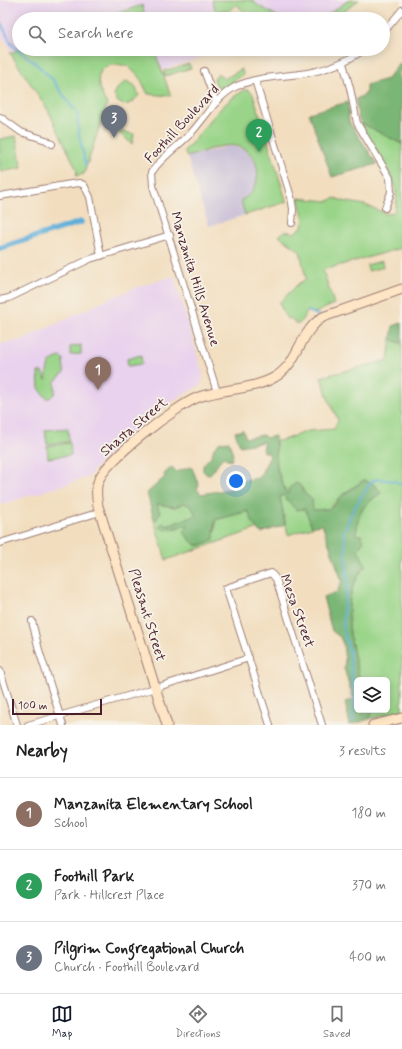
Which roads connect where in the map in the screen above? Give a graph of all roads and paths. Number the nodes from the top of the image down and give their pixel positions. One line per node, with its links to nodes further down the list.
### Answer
1 (402, 10): 2 (street)
2 (390, 25)
3 (354, 56): 4 (street, Foothill Boulevard)
4 (342, 63): 6 (street, Foothill Boulevard); 12 (street)
5 (204, 71): 7 (street)
6 (255, 80): 7 (street, Foothill Boulevard); 13 (street)
7 (216, 103): 10 (street, Foothill Boulevard)
8 (0, 117): 9 (street)
9 (52, 144)
10 (151, 173): 14 (street, Manzanita Hills Avenue)
11 (0, 196): 15 (street)
12 (385, 208)
13 (292, 223)
14 (170, 235): 15 (street); 18 (street, Manzanita Hills Avenue)
15 (100, 256): 17 (street)
16 (402, 289): 18 (street, Shasta Street)
17 (0, 300)
18 (217, 392): 19 (street, Shasta Street)
19 (100, 512): 20 (street); 24 (street, Pleasant Street)
20 (0, 543)
21 (32, 621): 25 (street)
22 (249, 658): 24 (street); 31 (street, Mesa Street); 32 (street, Mesa Street)
23 (0, 672): 27 (street)
24 (155, 688): 25 (street); 30 (street, Pleasant Street)
25 (60, 716): 28 (street); 29 (street)
26 (402, 718): 33 (street)
27 (16, 725)
28 (28, 725)
29 (63, 725)
30 (167, 725)
31 (270, 725)
32 (322, 725)
33 (374, 725)

